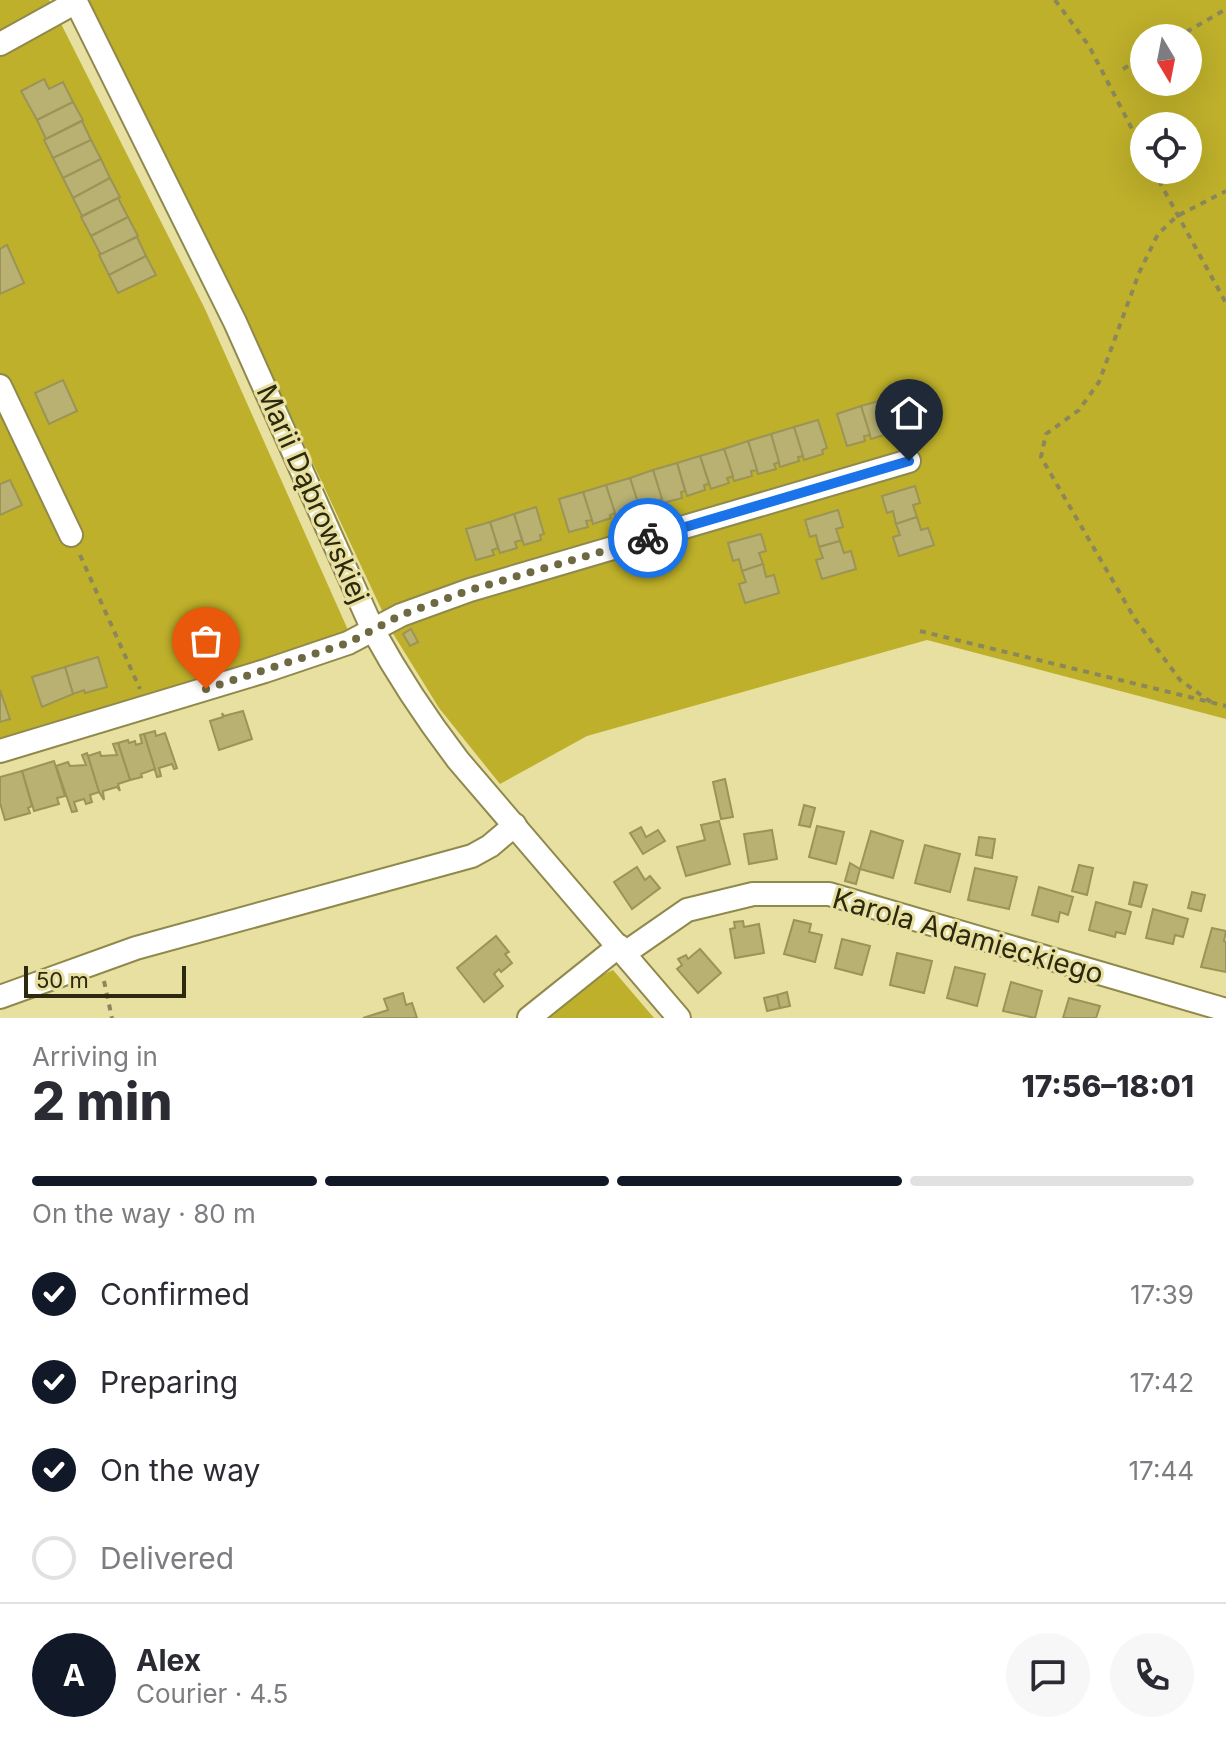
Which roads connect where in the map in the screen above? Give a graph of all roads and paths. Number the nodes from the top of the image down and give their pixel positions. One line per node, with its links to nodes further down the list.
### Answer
1 (1055, 0): 8 (path)
2 (76, 1): 5 (street); 16 (street, Marii Dąbrowskiej)
3 (1226, 9): 4 (path)
4 (1200, 24)
5 (0, 44)
6 (1130, 65): 7 (path)
7 (1123, 69)
8 (1130, 125)
9 (1160, 184): 11 (path)
10 (1226, 191): 11 (path)
11 (1177, 216): 12 (path); 18 (path)
12 (1226, 303)
13 (0, 386): 15 (street)
14 (909, 461): 16 (street)
15 (71, 535): 19 (path)
16 (373, 630): 19 (street); 22 (street, Marii Dąbrowskiej)
17 (920, 631): 18 (path)
18 (1211, 702): 20 (path)
19 (147, 706): 21 (street)
20 (1226, 706)
21 (0, 751)
22 (515, 825): 23 (street, Marii Dąbrowskiej); 24 (street)
23 (622, 950): 26 (street, Karola Adamieckiego); 28 (street, Karola Adamieckiego); 29 (street, Marii Dąbrowskiej)
24 (99, 961): 25 (street); 27 (path)
25 (0, 997)
26 (1226, 1010)
27 (112, 1018)
28 (529, 1018)
29 (679, 1018)

